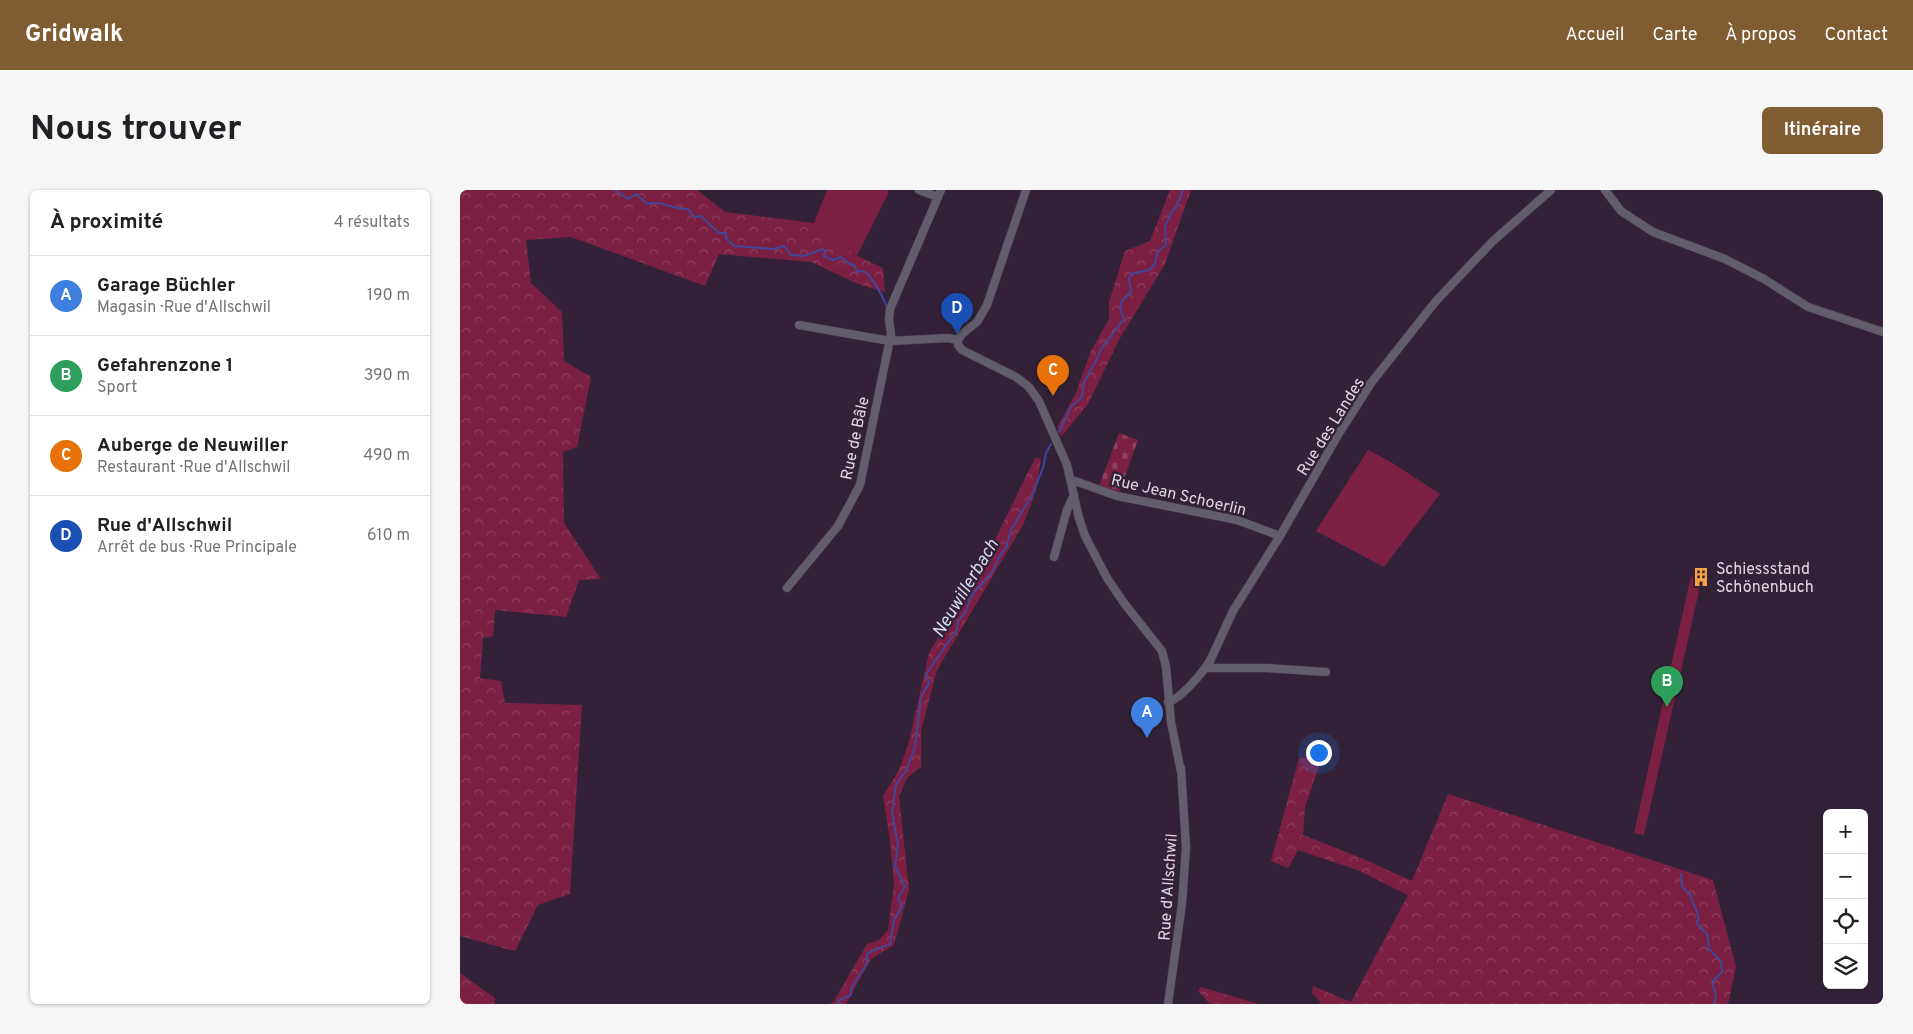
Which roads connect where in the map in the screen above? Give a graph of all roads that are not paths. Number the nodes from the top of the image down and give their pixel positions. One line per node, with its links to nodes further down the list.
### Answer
1 (919, 190): 5 (street)
2 (1026, 190): 8 (street)
3 (1551, 190): 12 (street, Rue des Landes)
4 (1604, 190): 7 (street)
5 (939, 193): 9 (street, Rue de Bâle)
6 (799, 325): 9 (street)
7 (1883, 332)
8 (958, 340): 9 (street); 10 (street, Rue d'Allschwil)
9 (890, 341): 14 (street, Rue de Bâle)
10 (1072, 480): 11 (street, Rue d'Allschwil); 12 (street, Rue Jean Schoerlin)
11 (1074, 495): 13 (street); 17 (street, Rue d'Allschwil)
12 (1280, 536): 15 (street, Rue des Landes)
13 (1054, 557)
14 (788, 588)
15 (1205, 668): 16 (street); 17 (street, Rue des Landes)
16 (1326, 672)
17 (1168, 702): 18 (street, Rue d'Allschwil)
18 (1168, 1004)

